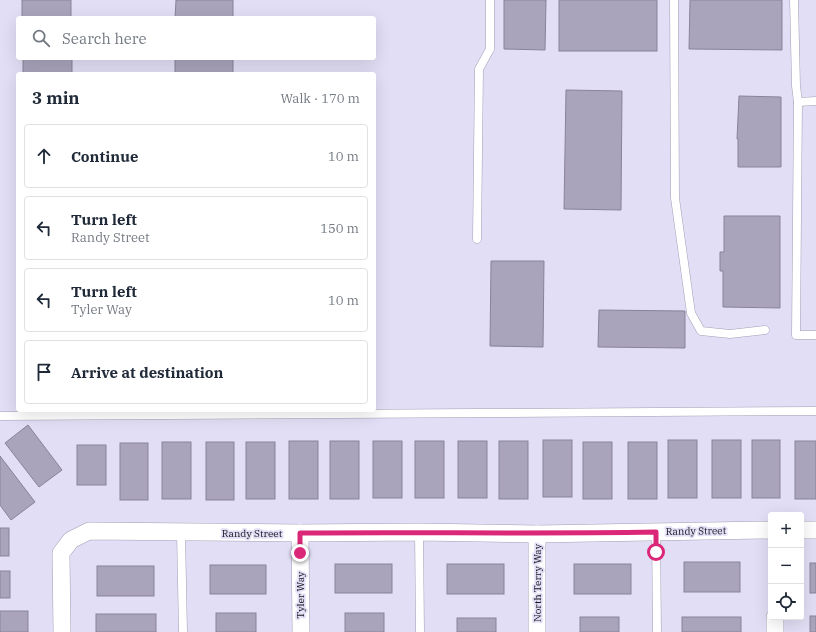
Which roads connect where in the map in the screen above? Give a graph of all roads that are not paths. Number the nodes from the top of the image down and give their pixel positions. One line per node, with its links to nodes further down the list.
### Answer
1 (490, 0): 6 (lane)
2 (674, 0): 7 (lane)
3 (794, 0): 5 (lane)
4 (816, 101): 5 (lane)
5 (798, 102): 8 (lane)
6 (477, 239)
7 (765, 330)
8 (816, 334)
9 (816, 411): 10 (lane)
10 (0, 416)
11 (768, 530): 15 (street, Randy Street)
12 (804, 530): 13 (street)
13 (816, 530)
14 (419, 532): 17 (street, Randy Street); 18 (street, Randy Street); 23 (lane)
15 (656, 532): 18 (street, Randy Street); 25 (lane)
16 (181, 533): 17 (street, Randy Street); 20 (street, Randy Street); 21 (lane)
17 (300, 533): 22 (street, Tyler Way)
18 (537, 534): 24 (street, North Terry Way)
19 (774, 620): 26 (street)
20 (62, 632)
21 (183, 632)
22 (301, 632)
23 (420, 632)
24 (538, 632)
25 (657, 632)
26 (774, 632)

